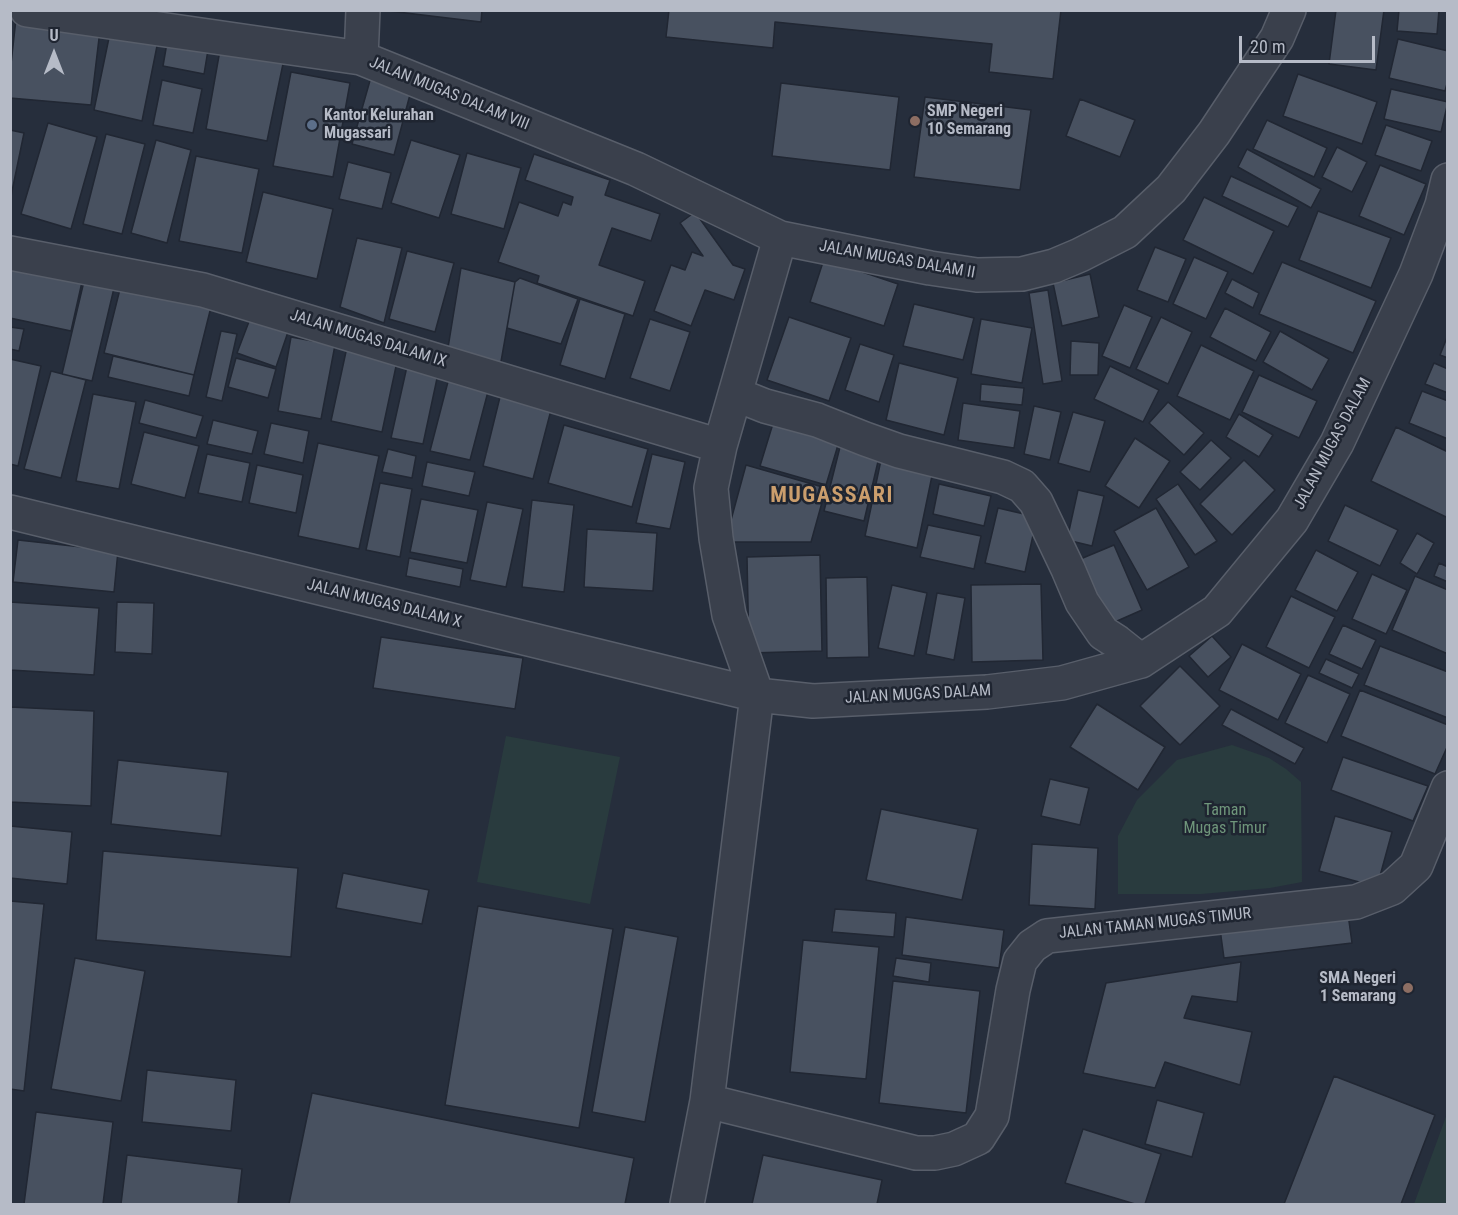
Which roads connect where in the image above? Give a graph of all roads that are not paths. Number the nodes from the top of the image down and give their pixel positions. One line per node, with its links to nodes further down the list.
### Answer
1 (27, 10): 4 (street, JALAN MUGAS DALAM VIII)
2 (363, 10): 4 (street)
3 (1289, 10): 6 (street, JALAN MUGAS DALAM II)
4 (361, 58): 6 (street, JALAN MUGAS DALAM VIII)
5 (1448, 180): 11 (street, JALAN MUGAS DALAM)
6 (780, 238): 8 (street)
7 (10, 253): 9 (street, JALAN MUGAS DALAM IX)
8 (735, 394): 9 (street); 11 (street)
9 (720, 446): 12 (street)
10 (10, 512): 12 (street, JALAN MUGAS DALAM X)
11 (1141, 661): 12 (street, JALAN MUGAS DALAM)
12 (757, 695): 14 (street)
13 (1448, 788): 14 (street, JALAN TAMAN MUGAS TIMUR)
14 (707, 1101): 15 (street)
15 (687, 1204)

